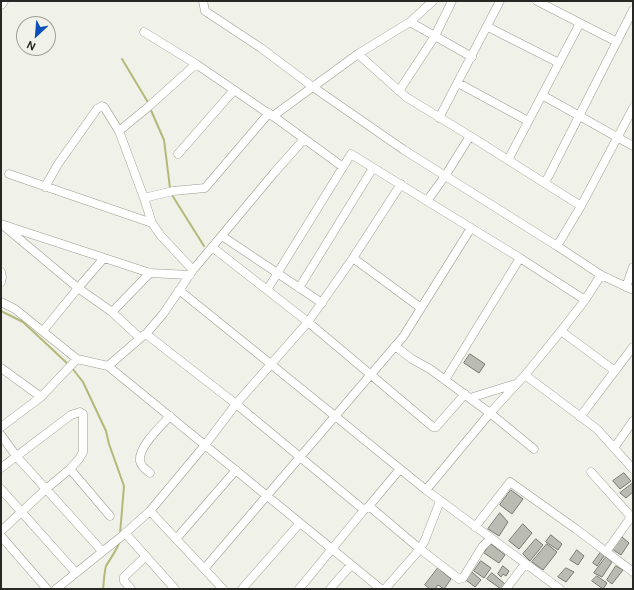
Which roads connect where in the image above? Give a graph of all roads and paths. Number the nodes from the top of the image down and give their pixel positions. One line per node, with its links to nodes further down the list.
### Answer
1 (4, 1): 7 (street)
2 (203, 1): 20 (street)
3 (433, 1): 9 (street)
4 (452, 1): 13 (street)
5 (500, 1): 11 (street)
6 (542, 2): 10 (street)
7 (1, 4)
8 (633, 10): 14 (street)
9 (410, 22): 13 (street); 15 (street)
10 (580, 23): 14 (street); 17 (street)
11 (488, 27): 16 (street); 17 (street)
12 (144, 32): 18 (street)
13 (434, 36): 16 (street); 22 (street)
14 (617, 42): 26 (street)
15 (358, 54): 20 (street); 22 (street)
16 (472, 57): 19 (street)
17 (559, 63): 23 (street)
18 (196, 64): 21 (street); 29 (street)
19 (458, 83): 27 (street); 28 (street)
20 (313, 87): 25 (street); 39 (street)
21 (234, 90): 25 (street); 34 (street)
22 (399, 91): 27 (street)
23 (542, 95): 26 (street); 28 (street)
24 (633, 108): 31 (street)
25 (271, 115): 32 (street); 43 (street)
26 (580, 115): 31 (street); 40 (street)
27 (439, 118): 30 (street)
28 (528, 122): 35 (street)
29 (119, 131): 42 (street); 43 (street)
30 (470, 136): 35 (street); 39 (street)
31 (618, 136): 33 (street); 45 (street)
32 (304, 139): 36 (street); 49 (street)
33 (633, 146)
34 (178, 154)
35 (508, 160): 40 (street)
36 (344, 167): 37 (street); 59 (street)
37 (373, 168): 41 (street); 63 (street)
38 (8, 174): 42 (street)
39 (445, 176): 44 (street); 50 (street)
40 (545, 183): 45 (street)
41 (401, 184): 44 (street); 53 (street)
42 (45, 187): 47 (street)
43 (144, 198): 47 (street)
44 (427, 201): 48 (street)
45 (582, 206): 50 (street)
46 (1, 224): 52 (street); 62 (street)
47 (152, 224): 58 (street)
48 (471, 228): 54 (street); 70 (street)
49 (222, 236): 51 (street); 59 (street)
50 (557, 246): 60 (street)
51 (212, 248): 58 (street); 66 (street)
52 (104, 258): 57 (street); 62 (street)
53 (353, 258): 69 (street); 70 (street)
54 (520, 258): 67 (street); 85 (street)
55 (633, 267): 64 (street)
56 (1, 272): 61 (street)
57 (150, 273): 58 (street); 71 (street)
58 (191, 273): 65 (street)
59 (278, 274): 63 (street); 66 (street)
60 (601, 275): 64 (street); 67 (street)
61 (1, 282)
62 (78, 288): 71 (street); 73 (street)
63 (299, 288): 69 (street)
64 (629, 289)
65 (180, 290): 75 (street); 79 (street)
66 (267, 290): 72 (street)
67 (585, 300): 74 (street)
68 (1, 302): 73 (street)
69 (322, 303): 72 (street)
70 (421, 308): 76 (street)
71 (112, 312): 75 (street)
72 (308, 322): 79 (street); 83 (street)
73 (43, 331): 78 (street)
74 (561, 331): 82 (street); 84 (street)
75 (143, 336): 80 (street); 89 (street)
76 (395, 346): 83 (street); 85 (street)
77 (633, 346): 82 (street)
78 (72, 364): 80 (street); 88 (street)
79 (271, 365): 89 (street); 92 (street)
80 (108, 366): 91 (street)
81 (1, 368): 88 (street)
82 (615, 371): 93 (street)
83 (371, 375): 87 (street); 92 (street)
84 (525, 376): 86 (street); 93 (street)
85 (444, 380): 87 (street)
86 (518, 384): 87 (street); 90 (street)
87 (468, 396): 90 (street)
88 (42, 397): 95 (street)
89 (236, 404): 97 (street); 101 (street)
90 (490, 413): 99 (street); 111 (street)
91 (170, 416): 97 (street); 108 (street)
92 (336, 416): 101 (street); 104 (street)
93 (580, 417): 98 (street)
94 (632, 424): 98 (street)
95 (1, 427)
96 (1, 435): 100 (street)
97 (205, 445): 106 (street); 115 (street)
98 (614, 448): 105 (street)
99 (534, 449)
100 (16, 457): 102 (street); 103 (street); 110 (street)
101 (301, 457): 112 (street); 114 (street)
102 (1, 468)
103 (70, 469): 110 (street); 117 (street)
104 (400, 469): 111 (street); 114 (street)
105 (633, 469)
106 (236, 470): 112 (street); 124 (street)
107 (591, 472): 118 (street)
108 (150, 473)
109 (1, 489): 116 (street)
110 (46, 489): 116 (street); 128 (street)
111 (426, 490): 113 (street)
112 (268, 496): 119 (street); 133 (street)
113 (440, 501): 120 (street); 127 (street)
114 (367, 508): 126 (street); 127 (street)
115 (150, 511): 122 (street); 124 (street)
116 (21, 513): 121 (street); 135 (street)
117 (110, 516)
118 (632, 518): 129 (street)
119 (300, 523): 126 (street); 141 (street)
120 (475, 527): 125 (street); 129 (street)
121 (1, 531)
122 (123, 534): 128 (street); 130 (street)
123 (1, 536): 136 (street)
124 (176, 538): 133 (street)
125 (491, 538): 127 (street); 132 (street)
126 (332, 549): 131 (street); 142 (street)
127 (420, 549): 145 (street)
128 (104, 550): 135 (street)
129 (606, 552): 134 (street)
130 (146, 556): 138 (street); 139 (street)
131 (351, 564): 143 (street); 144 (street)
132 (525, 564): 146 (street); 147 (street)
133 (204, 569): 140 (street)
134 (633, 572)
135 (76, 573): 137 (street)
136 (47, 589)
137 (56, 589)
138 (131, 589)
139 (175, 589)
140 (223, 589)
141 (242, 589)
142 (299, 589)
143 (330, 589)
144 (381, 589)
145 (385, 589)
146 (506, 589)
147 (560, 589)

